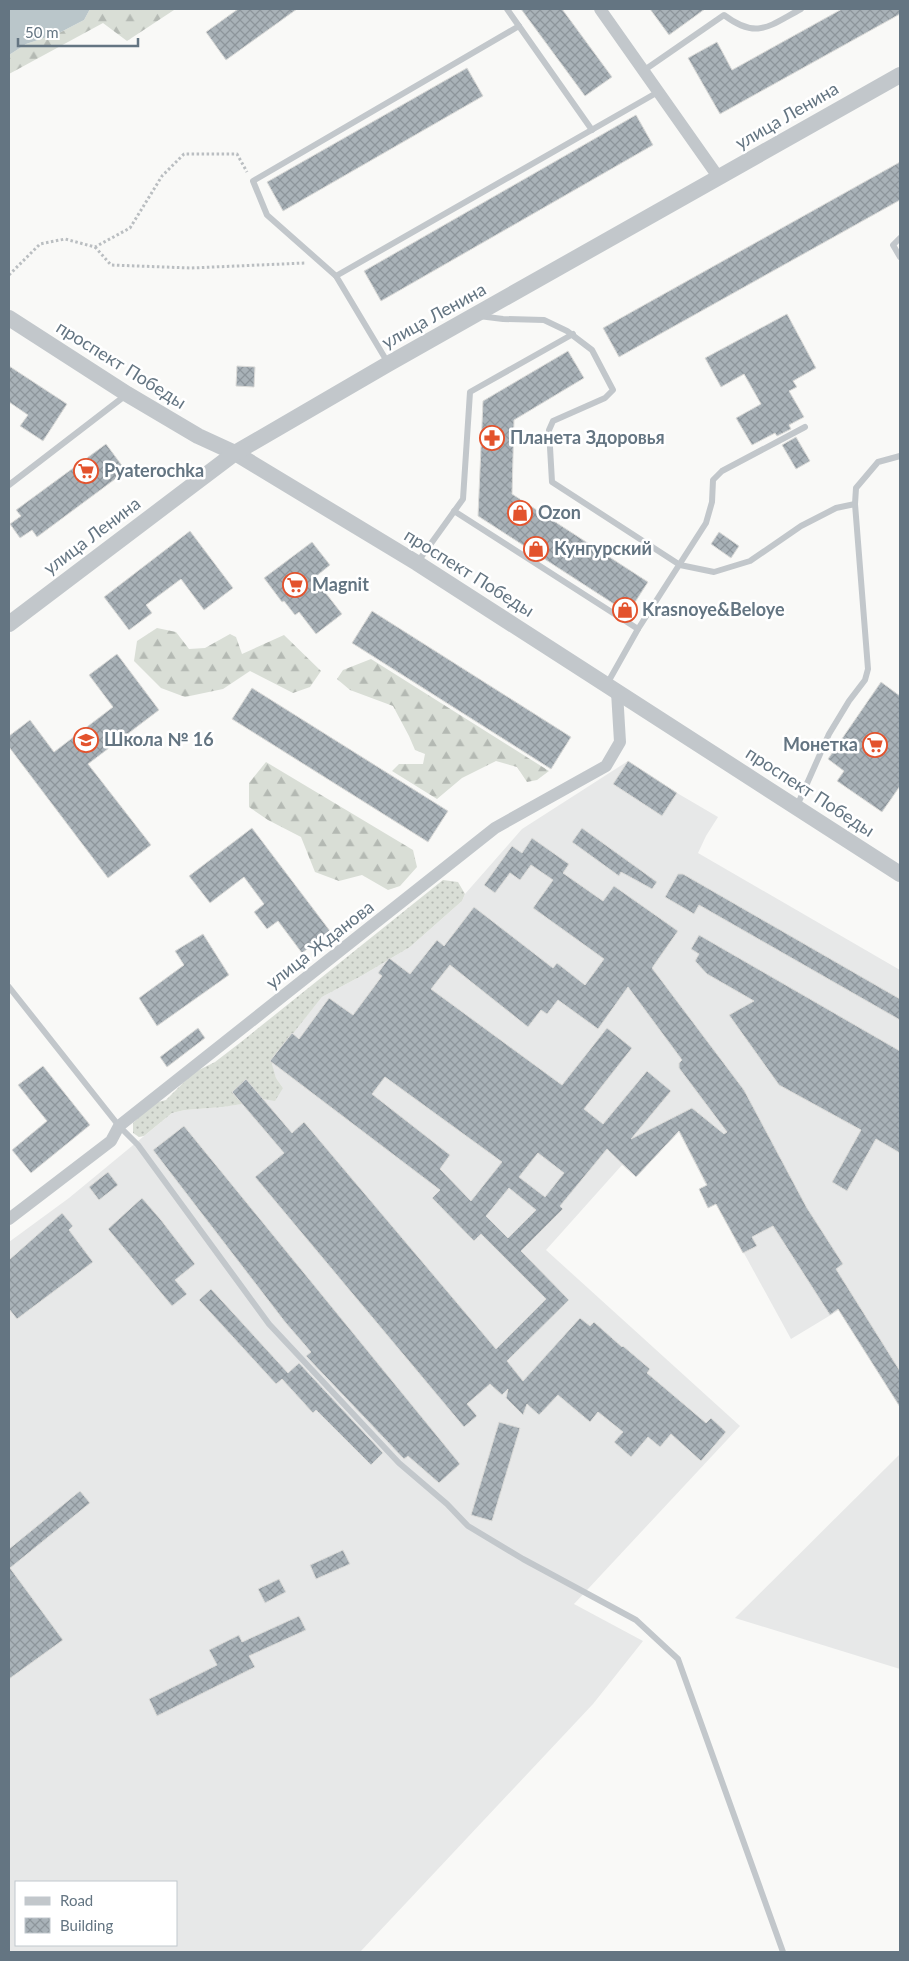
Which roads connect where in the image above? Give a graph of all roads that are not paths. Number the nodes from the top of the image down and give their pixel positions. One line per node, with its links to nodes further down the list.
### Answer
1 (507, 9): 4 (lane)
2 (600, 9): 5 (street)
3 (801, 9): 5 (lane)
4 (520, 26): 8 (lane); 12 (lane)
5 (643, 71): 7 (street)
6 (897, 79): 9 (street, улица Ленина)
7 (658, 92): 8 (lane); 9 (street)
8 (592, 130): 12 (lane)
9 (719, 178): 13 (street, улица Ленина)
10 (900, 238): 11 (lane)
11 (900, 257)
12 (336, 276): 16 (lane)
13 (476, 315): 15 (lane); 16 (street, улица Ленина)
14 (9, 318): 17 (street, проспект Победы)
15 (573, 334): 23 (lane); 25 (lane)
16 (388, 364): 19 (street, улица Ленина)
17 (127, 394): 19 (street, проспект Победы); 21 (lane)
18 (805, 427): 25 (lane)
19 (236, 453): 24 (street, проспект Победы); 26 (street, улица Ленина)
20 (900, 456): 22 (lane)
21 (9, 485)
22 (856, 504): 25 (lane); 29 (lane)
23 (454, 511): 24 (lane); 27 (lane)
24 (417, 563): 28 (street, проспект Победы)
25 (680, 565): 27 (lane)
26 (9, 624)
27 (638, 629): 28 (lane)
28 (611, 688): 29 (street, проспект Победы); 32 (street, улица Жданова)
29 (796, 807): 30 (street, проспект Победы)
30 (900, 874)
31 (9, 987): 32 (lane)
32 (119, 1126): 33 (street, улица Жданова); 34 (lane)
33 (9, 1219)
34 (783, 1952)

